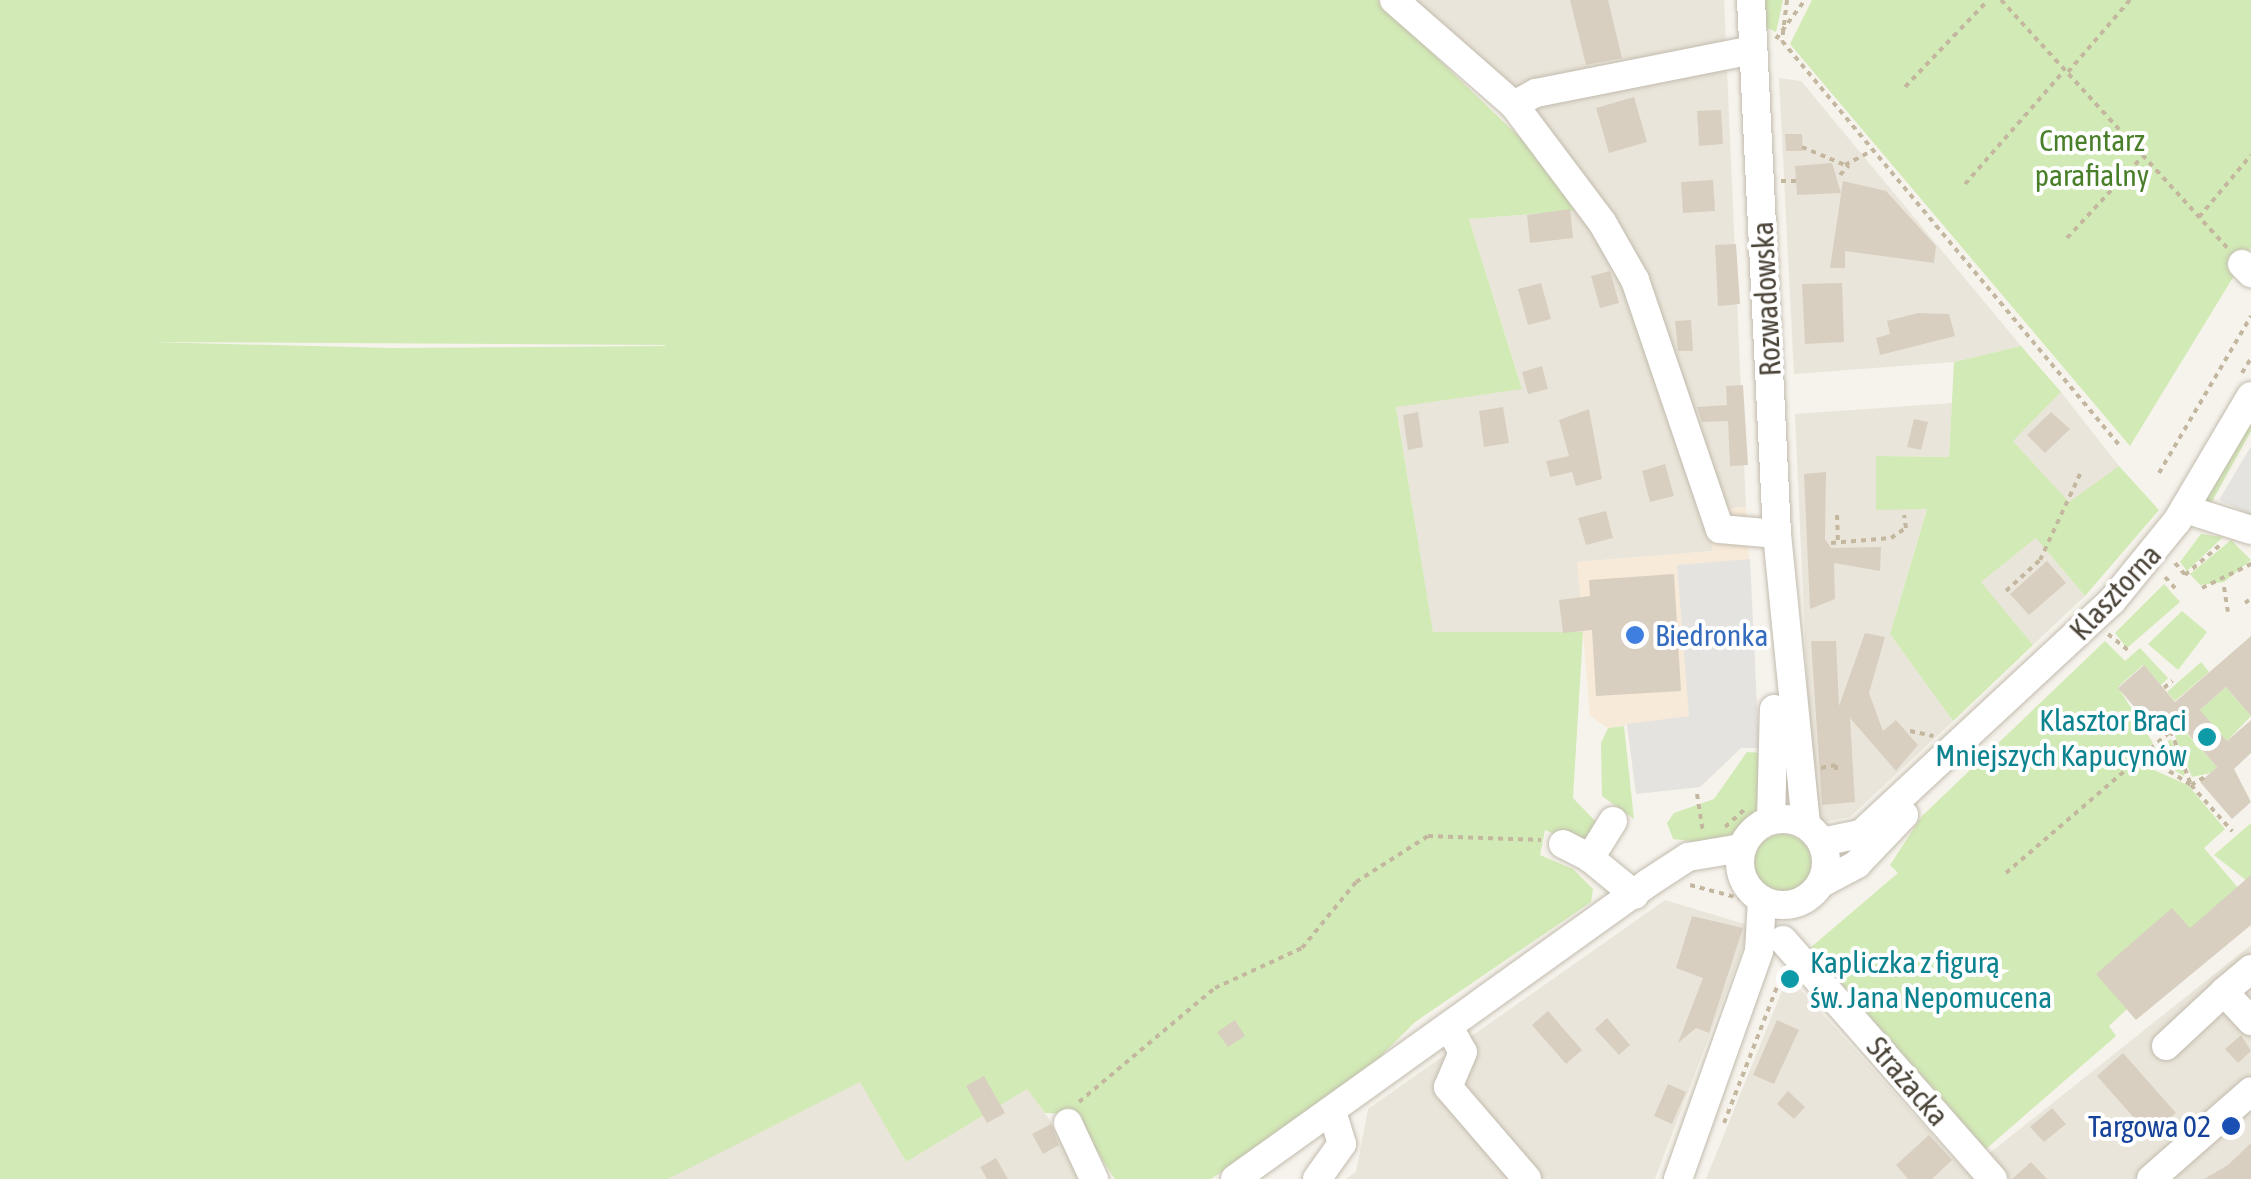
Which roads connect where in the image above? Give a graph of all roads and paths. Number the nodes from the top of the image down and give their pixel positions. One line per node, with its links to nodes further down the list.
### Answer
1 (1394, 0): 12 (street)
2 (1751, 0): 9 (street, Rozwadowska)
3 (1787, 0): 8 (path)
4 (1805, 0): 8 (path)
5 (1988, 0): 11 (path)
6 (2001, 0): 10 (path)
7 (2130, 0): 10 (path)
8 (1784, 35): 9 (path); 14 (path)
9 (1753, 50): 12 (street); 34 (street, Rozwadowska)
10 (2066, 72): 16 (path); 21 (path)
11 (1906, 87)
12 (1514, 105): 34 (street)
13 (1802, 147): 17 (path)
14 (1873, 150): 17 (path); 27 (path)
15 (2251, 156): 22 (path)
16 (2143, 157): 22 (path); 23 (path)
17 (1850, 165): 18 (path)
18 (1840, 175)
19 (1779, 181): 20 (path)
20 (1796, 181)
21 (1965, 184)
22 (2199, 218): 24 (path)
23 (2066, 238)
24 (2246, 268)
25 (2251, 316): 29 (path)
26 (2251, 396): 30 (street, Klasztorna)
27 (2120, 446)
28 (2081, 472): 41 (path)
29 (2159, 473)
30 (2185, 509): 33 (street); 50 (street, Klasztorna)
31 (1904, 515): 32 (path)
32 (1836, 516)
33 (2241, 533): 35 (path)
34 (1778, 541): 56 (street, Rozwadowska); 58 (street, Rozwadowska)
35 (2175, 563)
36 (2251, 564): 38 (path)
37 (2165, 577): 39 (path)
38 (2224, 584): 40 (path); 42 (path)
39 (2175, 588)
40 (2202, 588)
41 (2006, 591)
42 (2228, 612)
43 (2105, 631): 44 (path)
44 (2130, 651)
45 (2172, 681): 46 (path)
46 (2164, 688)
47 (2178, 725): 49 (path)
48 (1910, 731): 50 (path)
49 (2171, 731): 51 (path); 53 (path)
50 (1943, 752): 58 (street, Klasztorna); 64 (street, Klasztorna)
51 (2144, 755): 53 (path); 63 (path)
52 (2208, 775): 53 (path)
53 (2191, 785): 57 (path)
54 (1698, 794): 59 (path)
55 (1614, 820): 61 (street)
56 (1771, 820): 58 (street); 62 (street)
57 (2232, 832)
58 (1814, 834): 64 (street, Rozwadowska)
59 (1705, 842)
60 (1564, 844): 61 (street); 76 (path)
61 (1590, 858): 65 (street)
62 (1742, 861): 65 (street); 66 (street)
63 (2006, 873)
64 (1813, 892): 66 (street); 67 (street)
65 (1635, 894): 71 (street)
66 (1762, 900): 72 (street)
67 (1785, 951): 72 (street); 77 (path); 83 (street, Strażacka)
68 (2251, 969): 69 (street)
69 (2224, 992): 70 (street); 73 (street)
70 (2251, 1021)
71 (1450, 1029): 75 (street); 81 (street)
72 (1732, 1040): 82 (street)
73 (2166, 1046)
74 (2251, 1090): 84 (street)
75 (1332, 1111): 79 (street); 80 (street)
76 (1068, 1123): 78 (street)
77 (1720, 1135)
78 (1094, 1179)
79 (1235, 1179)
80 (1318, 1179)
81 (1527, 1179)
82 (1678, 1179)
83 (1993, 1179)
84 (2151, 1179)

